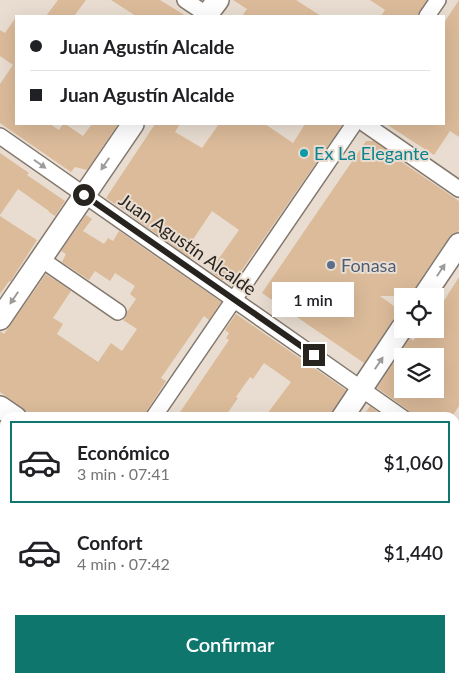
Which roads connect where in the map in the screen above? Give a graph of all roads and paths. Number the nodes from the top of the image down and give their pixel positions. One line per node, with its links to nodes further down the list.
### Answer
1 (185, 0): 3 (street)
2 (438, 0): 4 (street)
3 (210, 12)
4 (428, 15)
5 (132, 125): 10 (main road, one-way to 10)
6 (353, 125): 14 (street)
7 (366, 125): 9 (street)
8 (0, 136): 10 (street, Juan Agustín Alcalde, one-way to 10)
9 (459, 189)
10 (84, 195): 12 (main road); 14 (street, Juan Agustín Alcalde)
11 (459, 244): 13 (main road, one-way to 11)
12 (41, 259): 15 (street); 16 (main road, one-way to 16)
13 (429, 288)
14 (234, 299): 18 (street, Juan Agustín Alcalde); 19 (street)
15 (118, 312)
16 (0, 319)
17 (395, 338): 18 (main road, one-way to 17)
18 (361, 388): 20 (main road); 21 (street, Juan Agustín Alcalde)
19 (157, 412)
20 (346, 412)
21 (395, 412)

